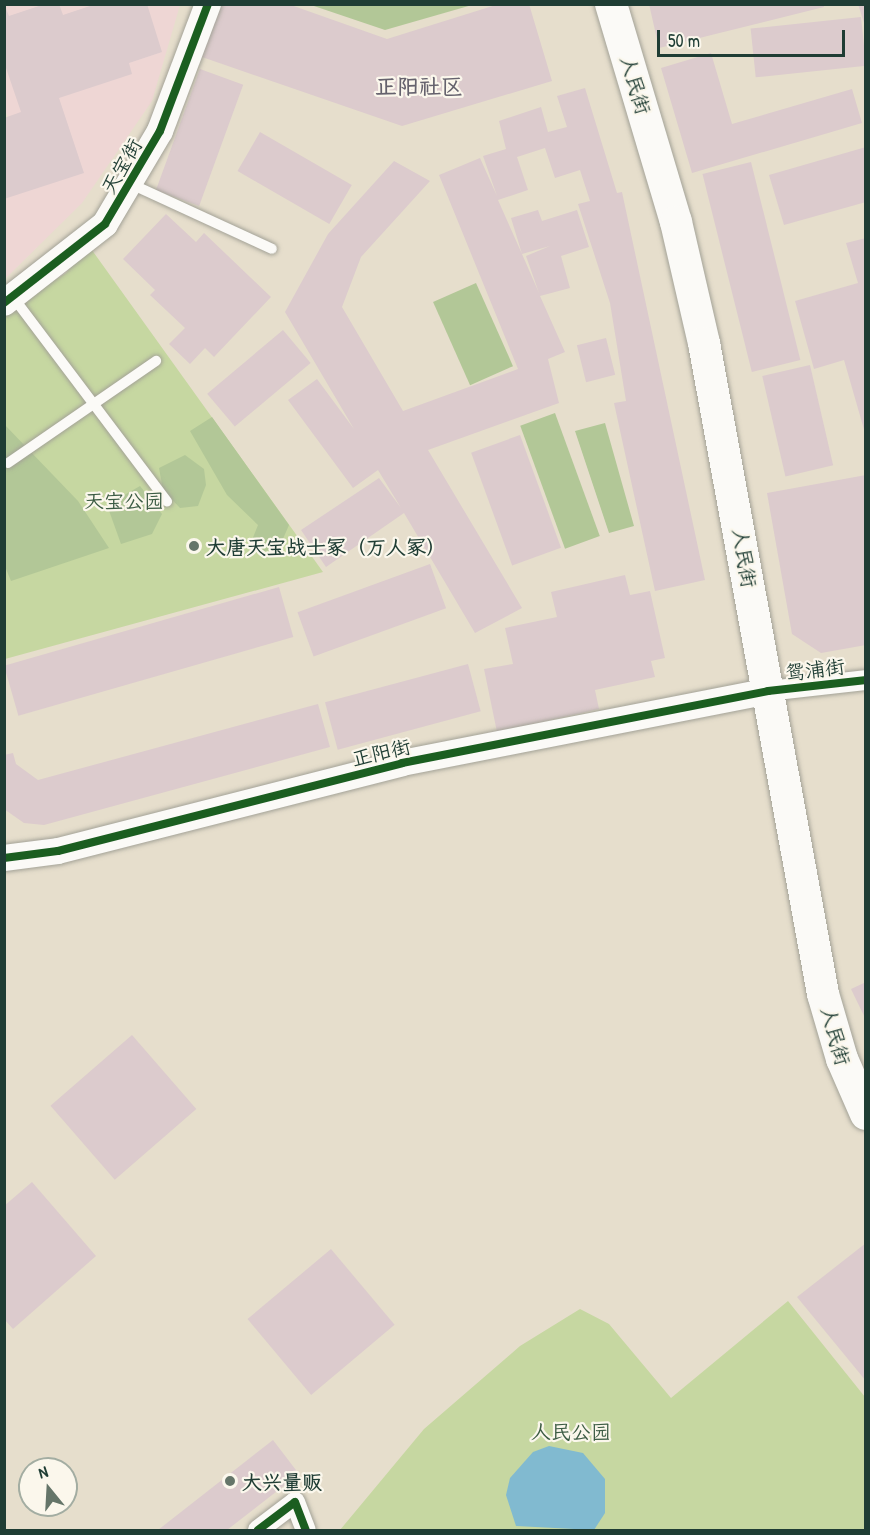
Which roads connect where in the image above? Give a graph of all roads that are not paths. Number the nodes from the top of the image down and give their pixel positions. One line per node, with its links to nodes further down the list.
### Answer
1 (208, 4): 3 (street, 天宝街)
2 (611, 4): 11 (main road, 人民街)
3 (131, 184): 4 (lane); 5 (street, 天宝街)
4 (272, 249)
5 (9, 300): 7 (lane)
6 (156, 362): 7 (lane)
7 (93, 405): 8 (lane); 9 (lane)
8 (8, 464)
9 (167, 501)
10 (866, 680): 11 (street, 鸳浦街)
11 (768, 691): 12 (street, 正阳街); 13 (main road, 人民街)
12 (4, 858)
13 (866, 1114)
14 (258, 1530): 15 (street)
15 (306, 1530)

